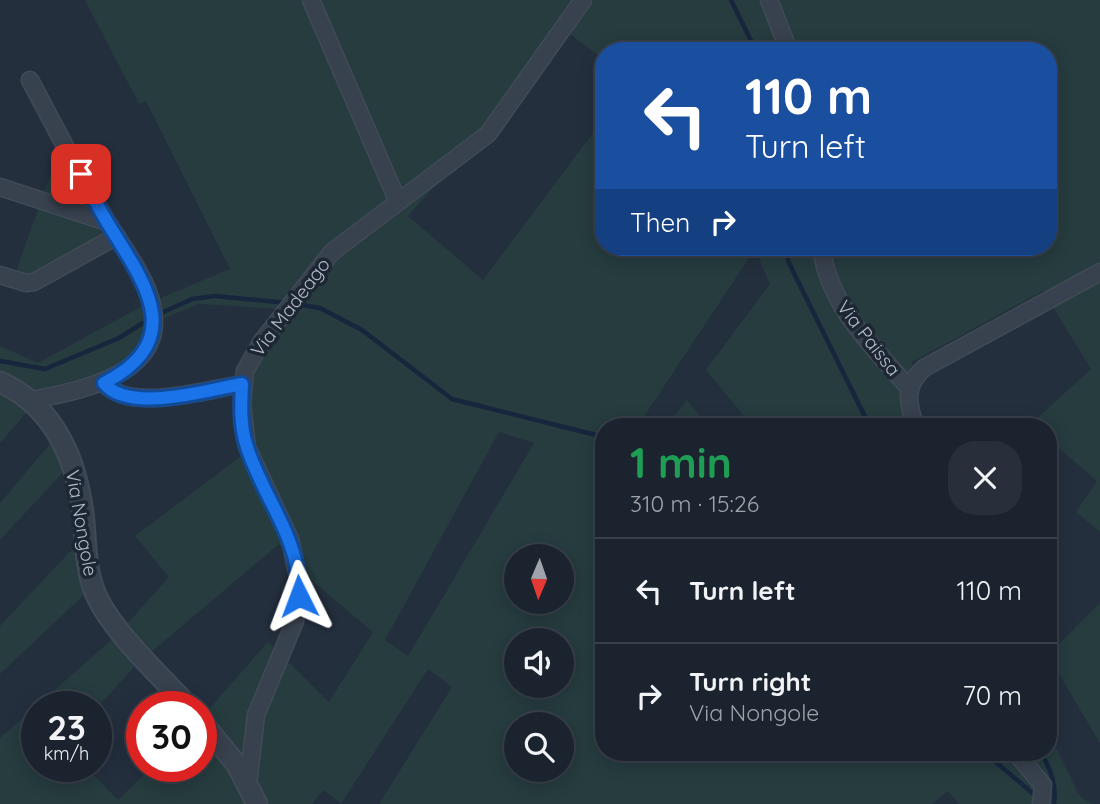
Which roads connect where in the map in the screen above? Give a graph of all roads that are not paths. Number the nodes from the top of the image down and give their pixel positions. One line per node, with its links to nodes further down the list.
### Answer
1 (311, 0): 7 (street)
2 (583, 0): 7 (street, Via Madeago)
3 (769, 0): 4 (street)
4 (785, 42)
5 (30, 80): 8 (street)
6 (0, 187): 8 (street)
7 (398, 202): 15 (street, Via Madeago)
8 (107, 222): 9 (street)
9 (117, 236): 12 (street); 14 (street)
10 (823, 256): 16 (street, Via Paissa)
11 (1100, 272): 16 (street)
12 (0, 275)
13 (0, 382): 17 (street, Via Nongole)
14 (104, 383): 15 (street); 17 (street)
15 (242, 384): 22 (street, Via Madeago)
16 (909, 388): 18 (street, Via Paissa)
17 (32, 400): 19 (street, Via Nongole)
18 (913, 418)
19 (175, 691)
20 (217, 739): 22 (street)
21 (1023, 761): 23 (street)
22 (248, 785): 24 (street)
23 (1043, 799)
24 (257, 804)

